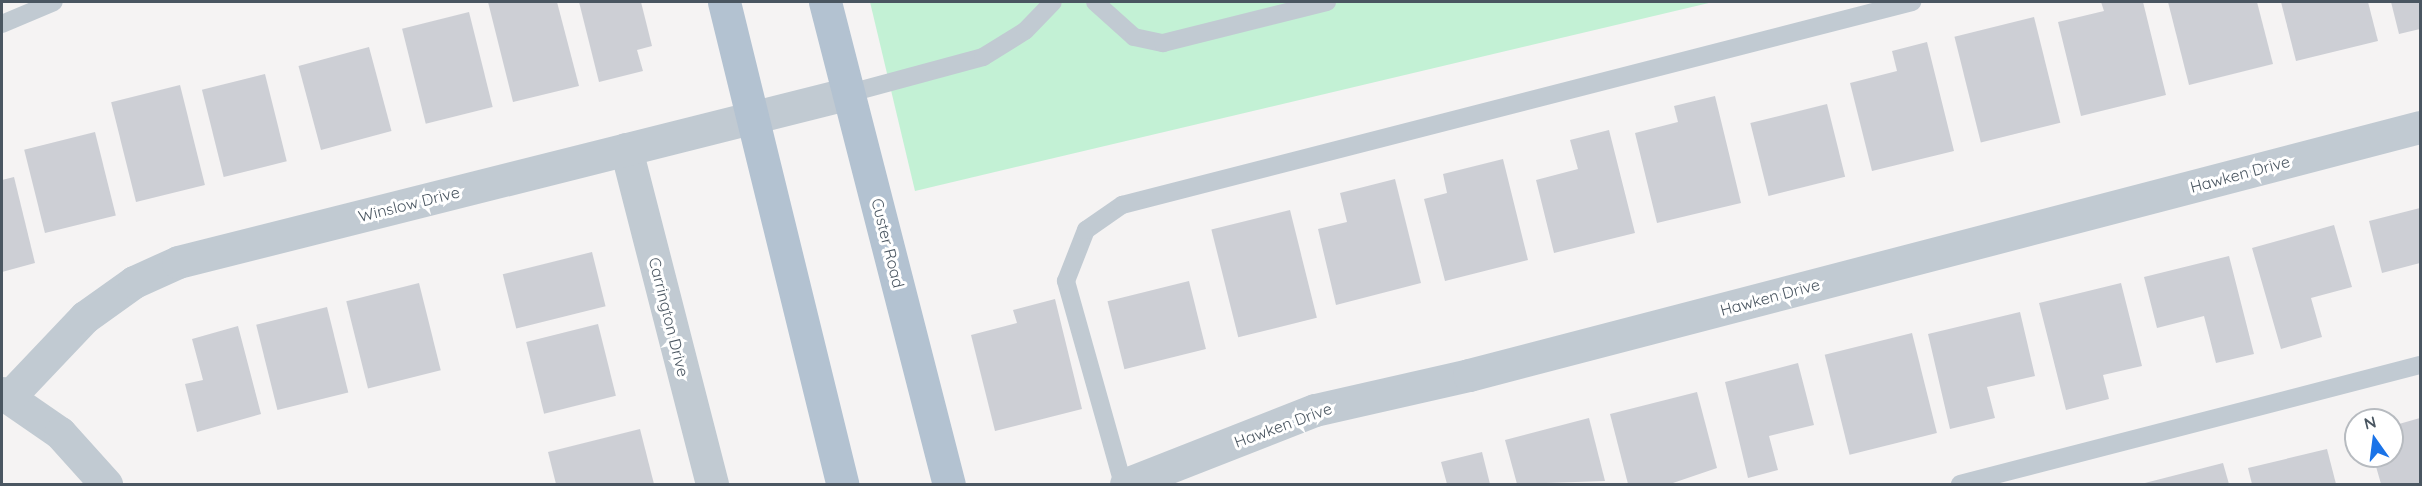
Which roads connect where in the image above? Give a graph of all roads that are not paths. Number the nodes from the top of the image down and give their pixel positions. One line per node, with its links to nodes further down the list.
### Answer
1 (54, 2): 8 (lane)
2 (724, 2): 10 (main road)
3 (825, 2): 9 (main road, Custer Road)
4 (1053, 2): 9 (lane)
5 (1095, 2): 6 (lane)
6 (1327, 2)
7 (1912, 2): 19 (lane)
8 (2, 24)
9 (850, 93): 10 (street, Winslow Drive); 18 (main road, Custer Road)
10 (753, 114): 12 (street, Winslow Drive); 17 (main road)
11 (2421, 127): 19 (street, Hawken Drive)
12 (626, 149): 14 (street, Winslow Drive); 16 (street, Carrington Drive)
13 (2421, 365): 20 (lane)
14 (6, 394): 15 (street)
15 (106, 484)
16 (712, 484)
17 (842, 484)
18 (949, 484)
19 (1125, 484)
20 (1968, 484)

